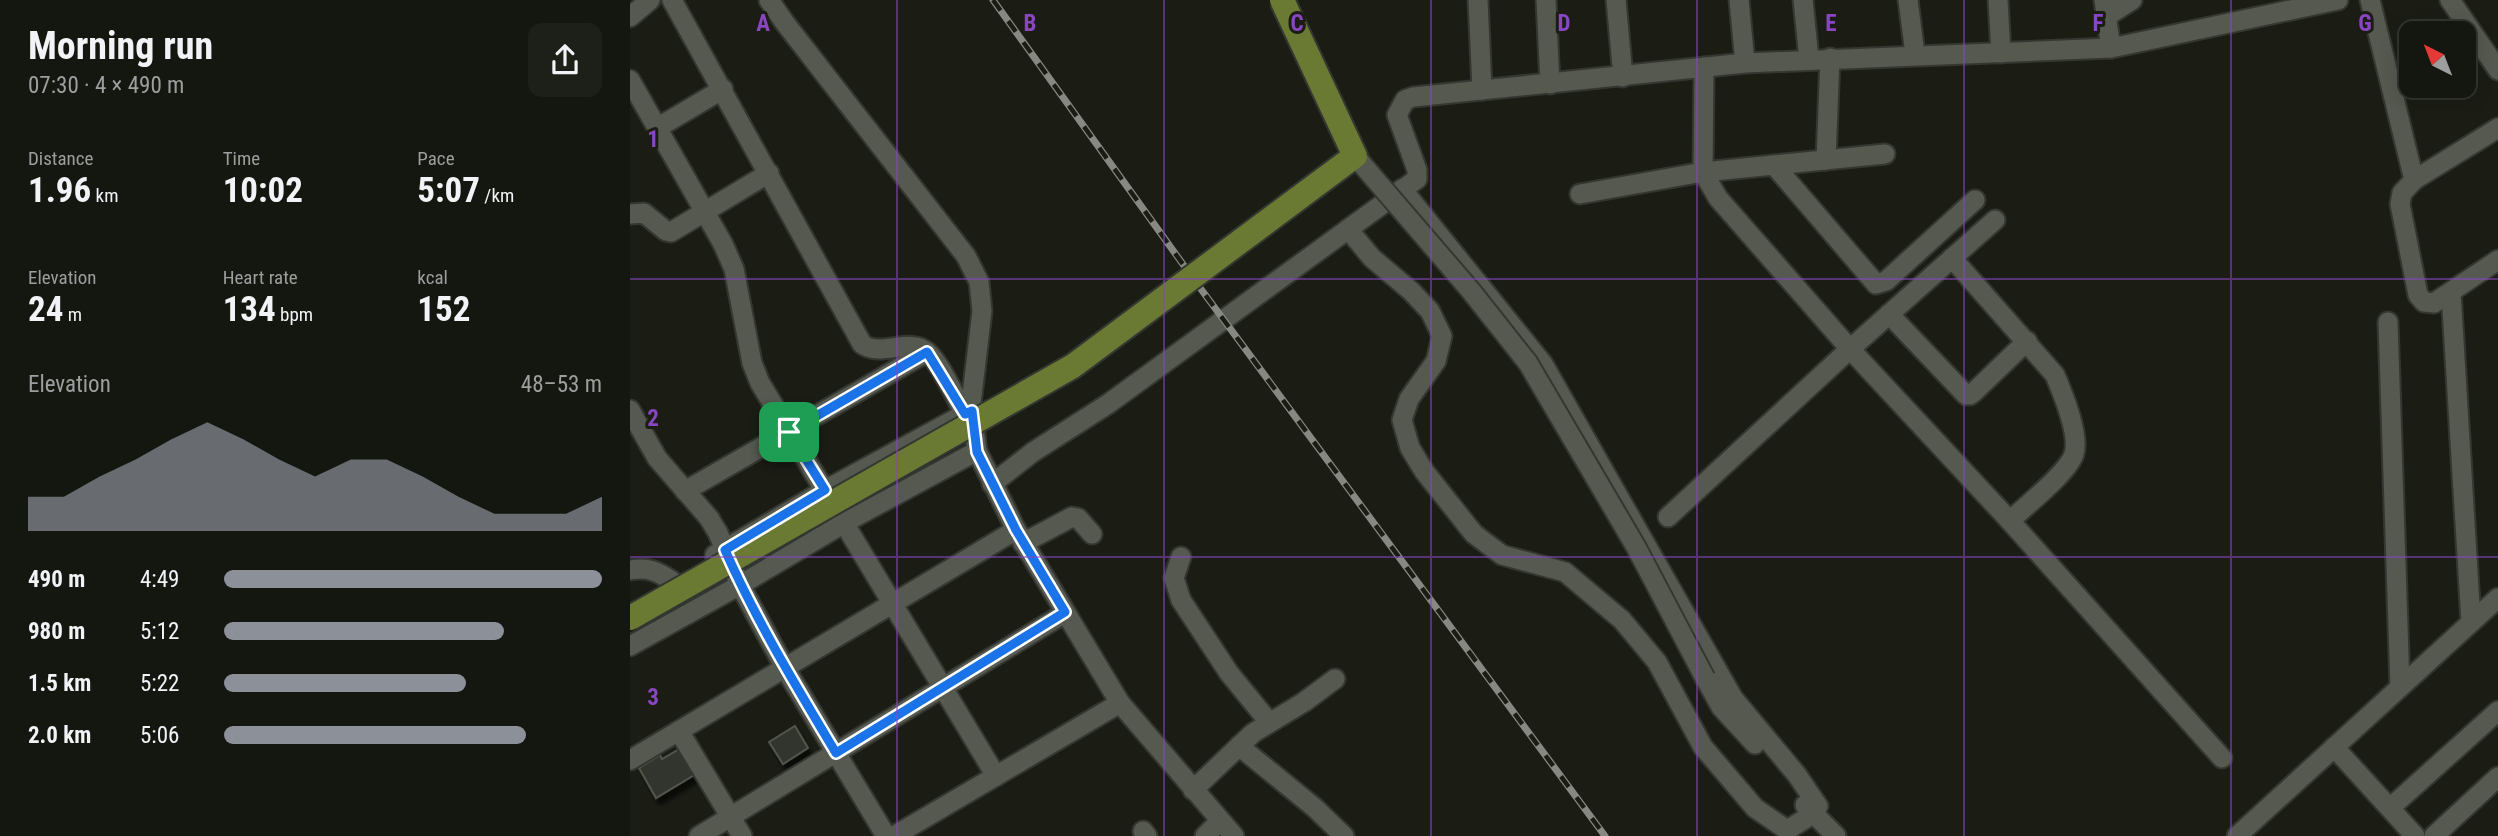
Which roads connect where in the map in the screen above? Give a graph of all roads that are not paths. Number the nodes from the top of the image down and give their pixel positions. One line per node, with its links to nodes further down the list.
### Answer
1 (650, 0): 17 (street)
2 (672, 0): 29 (street)
3 (769, 0): 56 (street)
4 (1282, 0): 34 (main road, bridge)
5 (1478, 0): 30 (street)
6 (1546, 0): 28 (street)
7 (1616, 0): 26 (street)
8 (1739, 0): 23 (street)
9 (1803, 0): 22 (street)
10 (1908, 0): 20 (street)
11 (1998, 0): 19 (street)
12 (2132, 0): 16 (street)
13 (2338, 0): 18 (street)
14 (2370, 0): 39 (street)
15 (2455, 2): 25 (street)
16 (2105, 8): 18 (street)
17 (630, 17)
18 (2111, 48): 19 (street)
19 (2001, 53): 20 (street)
20 (1915, 54): 21 (street)
21 (1830, 58): 22 (street); 35 (street)
22 (1809, 60): 23 (street)
23 (1745, 63): 24 (street)
24 (1704, 68): 26 (street); 37 (street)
25 (2498, 70)
26 (1623, 77): 28 (street)
27 (630, 80): 31 (street)
28 (1550, 84): 30 (street)
29 (723, 89): 31 (street); 38 (street)
30 (1482, 90): 40 (street)
31 (657, 128): 43 (street)
32 (2498, 128): 39 (street)
33 (1885, 154): 35 (street)
34 (1355, 156): 76 (main road, bridge); 96 (street, bridge)
35 (1826, 160): 36 (street)
36 (1774, 165): 37 (street); 42 (street)
37 (1703, 172): 41 (street); 53 (street)
38 (769, 173): 43 (street); 54 (street)
39 (2414, 180): 49 (street)
40 (1402, 190): 46 (street); 96 (street)
41 (1580, 194)
42 (1975, 200)
43 (705, 213): 44 (street); 57 (street)
44 (630, 214)
45 (1995, 220): 47 (street)
46 (1348, 229): 59 (street); 96 (street)
47 (1952, 258): 50 (street); 52 (street)
48 (2498, 260): 49 (street)
49 (2451, 292): 77 (street)
50 (1889, 314): 52 (street); 53 (street)
51 (2388, 322): 81 (street)
52 (2027, 341): 63 (street)
53 (1850, 349): 62 (street); 63 (street)
54 (927, 352): 56 (street); 57 (street)
55 (630, 410): 61 (street)
56 (968, 412): 58 (street); 60 (street)
57 (789, 432): 60 (street); 61 (street)
58 (977, 452): 59 (street); 64 (street)
59 (992, 484): 66 (street)
60 (825, 490): 64 (street); 67 (street)
61 (685, 491): 67 (street)
62 (1668, 517)
63 (2010, 521): 90 (street)
64 (844, 523): 71 (street); 73 (street)
65 (1093, 534): 66 (street)
66 (1019, 537): 73 (street); 75 (street)
67 (725, 550): 70 (street); 71 (street)
68 (1181, 557): 85 (street)
69 (630, 570): 70 (street)
70 (672, 581): 74 (street)
71 (740, 585): 78 (street); 79 (street)
72 (2498, 598): 77 (street)
73 (892, 604): 79 (street); 82 (street)
74 (630, 605)
75 (1065, 612): 82 (street); 83 (street)
76 (630, 618)
77 (2471, 622): 81 (street)
78 (630, 646)
79 (785, 668): 86 (street); 89 (street)
80 (1335, 679): 85 (street)
81 (2400, 687): 88 (street)
82 (942, 688): 89 (street); 92 (street)
83 (1121, 703): 92 (street); 94 (street)
84 (2498, 711): 95 (street)
85 (1269, 722): 87 (street)
86 (679, 731): 91 (street); 97 (street)
87 (1239, 746): 94 (street); 104 (street)
88 (2334, 747): 95 (street); 106 (street)
89 (836, 753): 97 (street); 101 (street)
90 (2222, 758)
91 (630, 760)
92 (996, 776): 102 (street)
93 (2498, 777): 108 (street)
94 (1193, 790): 98 (street)
95 (2390, 808): 107 (street)
96 (1813, 814): 105 (street)
97 (732, 816): 99 (street); 100 (street)
98 (1227, 829): 103 (street)
99 (699, 836)
100 (743, 836)
101 (886, 836)
102 (894, 836)
103 (1205, 836)
104 (1345, 836)
105 (1836, 836)
106 (2237, 836)
107 (2415, 836)
108 (2434, 836)

